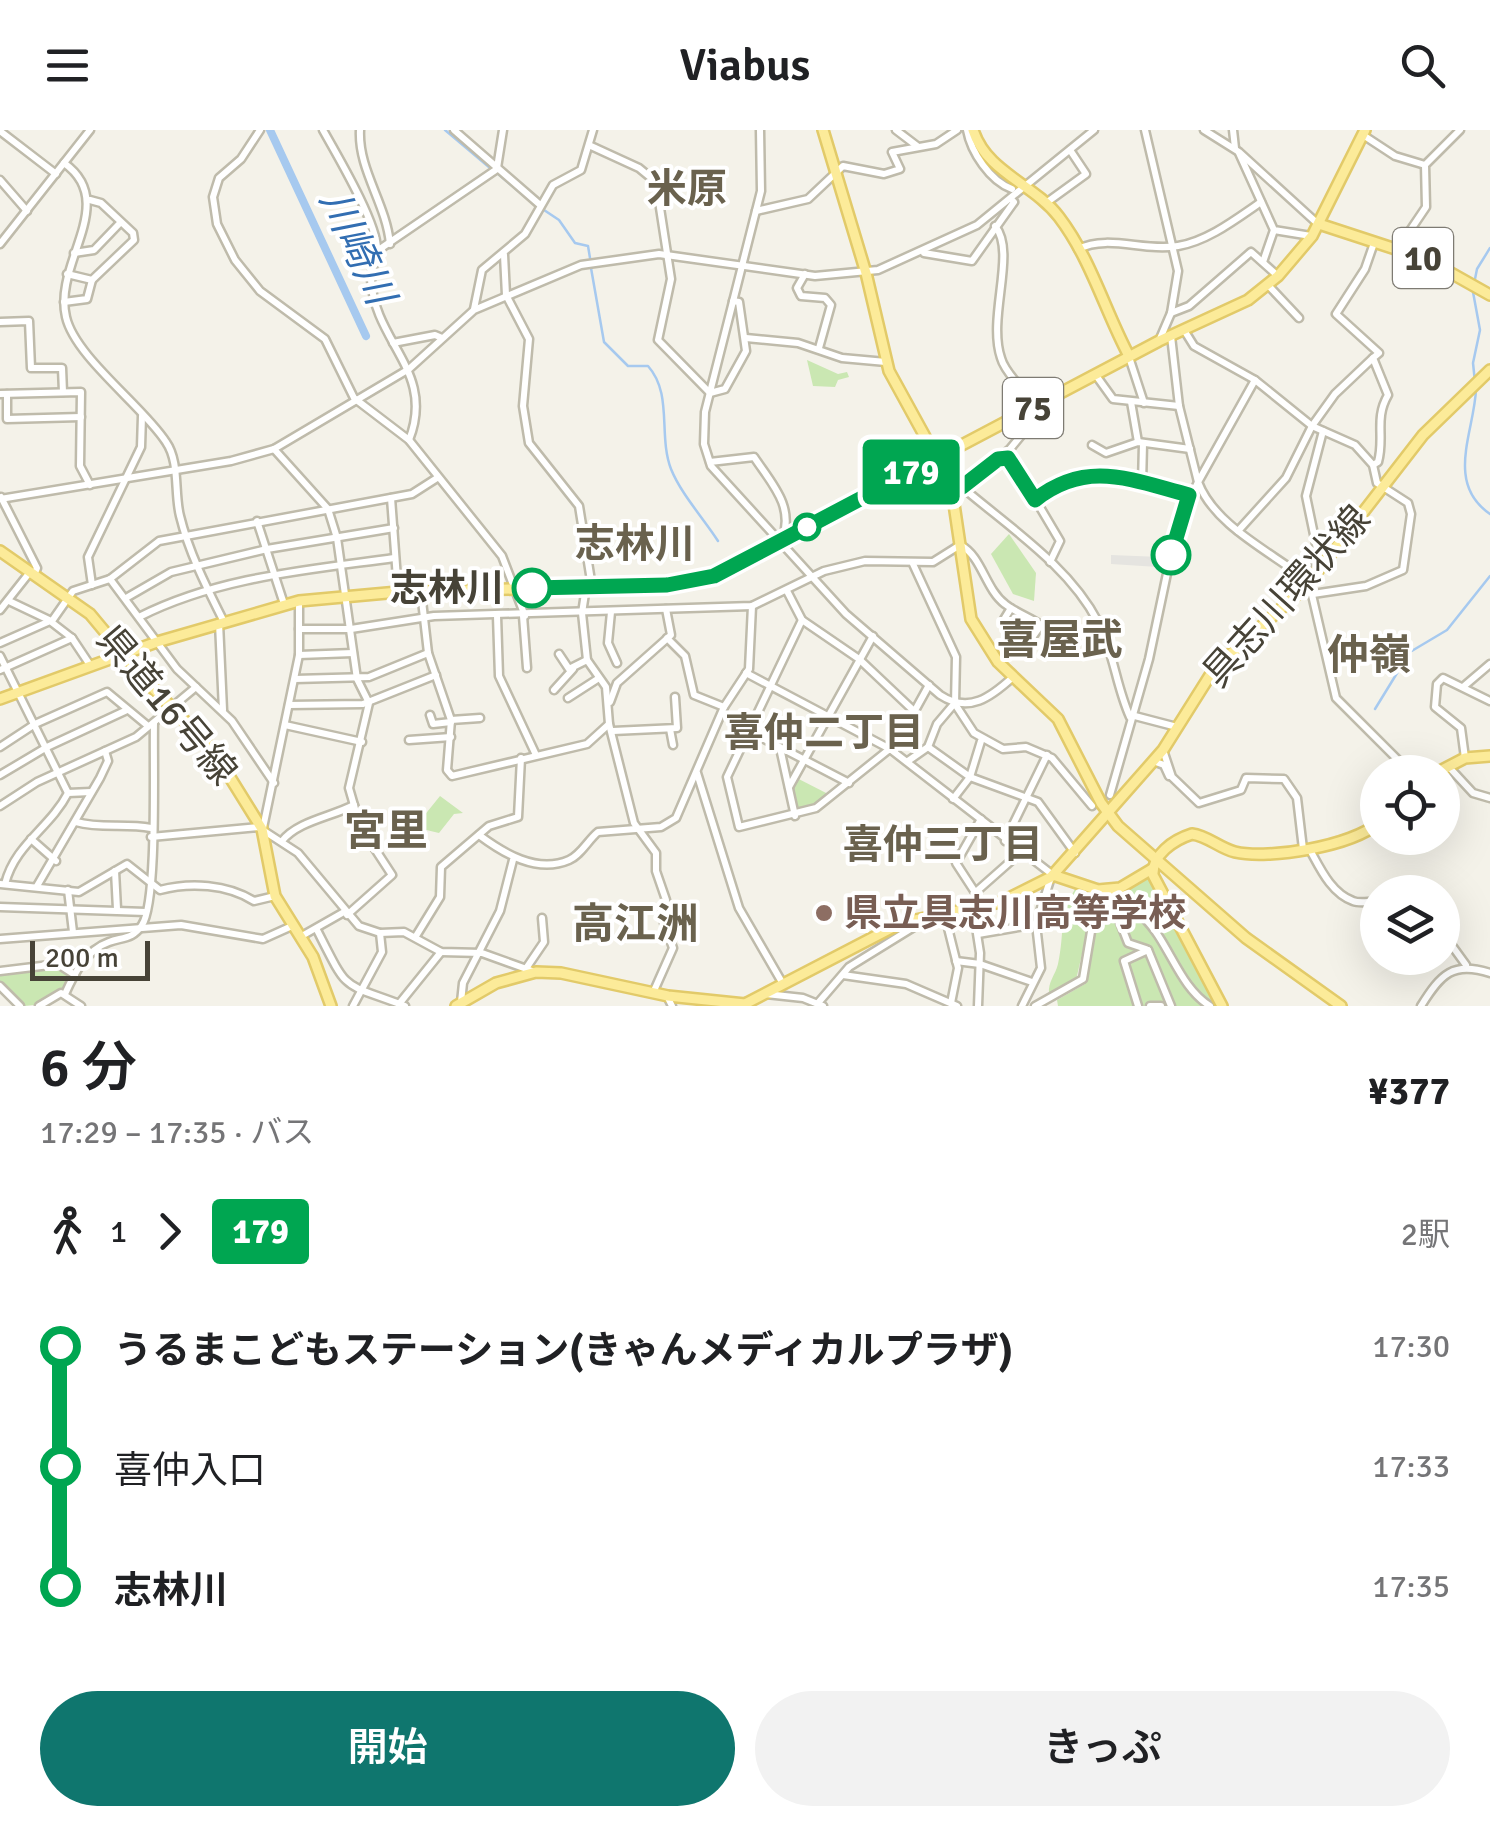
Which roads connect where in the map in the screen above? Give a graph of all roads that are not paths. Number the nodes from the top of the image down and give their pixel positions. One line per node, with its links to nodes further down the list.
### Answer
1 (90, 130): 24 (street)
2 (260, 130): 91 (street)
3 (323, 130): 52 (street)
4 (360, 130): 48 (street)
5 (454, 130): 26 (street)
6 (502, 130): 26 (street)
7 (592, 130): 20 (street)
8 (760, 130): 40 (street)
9 (823, 130): 29 (main road)
10 (896, 130): 21 (street)
11 (956, 130): 21 (street)
12 (970, 130): 27 (main road); 30 (street)
13 (1094, 130): 22 (street)
14 (1146, 130): 49 (street)
15 (1204, 130): 23 (street)
16 (1232, 130): 23 (street)
17 (1460, 130): 25 (street)
18 (0, 131): 28 (street)
19 (1364, 132): 25 (street); 42 (main road, 75)
20 (591, 146): 38 (street); 56 (street)
21 (918, 147): 29 (street)
22 (1070, 150): 32 (street); 37 (street)
23 (1237, 150): 36 (street); 42 (street)
24 (64, 164): 28 (street); 35 (street)
25 (1426, 165): 51 (street)
26 (495, 170): 38 (street); 48 (street)
27 (1005, 173): 30 (street); 32 (main road)
28 (56, 174): 39 (street)
29 (836, 174): 40 (street); 61 (main road)
30 (998, 182): 33 (street)
31 (2, 184): 39 (street)
32 (1024, 187): 34 (street); 37 (main road)
33 (1012, 189)
34 (1011, 199): 43 (street); 54 (street)
35 (90, 200): 41 (street); 53 (street)
36 (1261, 202): 44 (street); 49 (street)
37 (1046, 204): 50 (main road)
38 (539, 206): 55 (street)
39 (28, 211): 47 (street)
40 (756, 211): 58 (street)
41 (119, 224): 53 (street); 63 (street)
42 (1320, 224): 45 (main road, 75); 46 (main road, 10)
43 (995, 226): 54 (street); 90 (street)
44 (1274, 230): 45 (street); 57 (street)
45 (1312, 236): 62 (main road, 75)
46 (1374, 242): 51 (main road, 10); 81 (street)
47 (0, 244)
48 (390, 244): 52 (street)
49 (1174, 247): 50 (street); 70 (street)
50 (1078, 248): 80 (main road)
51 (1397, 250): 65 (main road, 10)
52 (377, 251): 78 (street)
53 (74, 252): 59 (street)
54 (923, 252): 61 (street)
55 (504, 255): 66 (street); 69 (street)
56 (668, 255): 58 (street); 66 (street); 88 (street)
57 (1263, 262): 62 (street); 70 (street)
58 (743, 266): 60 (street); 67 (street)
59 (67, 274): 63 (street); 68 (street)
60 (804, 274): 61 (street); 79 (street)
61 (866, 274): 82 (main road)
62 (1278, 276): 64 (main road, 75)
63 (92, 280): 68 (street)
64 (1268, 285): 71 (street); 73 (main road, 75)
65 (1490, 295)
66 (506, 296): 69 (street); 143 (street)
67 (733, 301): 76 (street); 88 (street)
68 (64, 302): 96 (street)
69 (474, 310): 75 (street)
70 (1171, 313): 77 (street)
71 (1300, 318)
72 (0, 322): 87 (street)
73 (1184, 330): 74 (main road, 75); 86 (street)
74 (1171, 336): 77 (main road, 75); 95 (street)
75 (442, 338): 78 (street); 83 (street)
76 (746, 338): 79 (street); 88 (street)
77 (1159, 340): 80 (main road, 75)
78 (393, 343): 83 (street)
79 (819, 348): 82 (street)
80 (1129, 356): 85 (main road, 75); 93 (street)
81 (1374, 358): 98 (street); 108 (street)
82 (886, 362): 105 (main road)
83 (409, 369): 91 (street); 100 (street)
84 (1490, 370): 117 (main road, 具志川環状線)
85 (1095, 374): 90 (main road, 75); 92 (street)
86 (1255, 380): 98 (street); 112 (street)
87 (63, 392): 89 (street); 97 (street)
88 (710, 393): 107 (street)
89 (4, 394): 97 (street)
90 (1052, 397): 94 (main road, 75)
91 (354, 398): 100 (street); 103 (street)
92 (1131, 402): 93 (street); 101 (street)
93 (1144, 402): 95 (street)
94 (1042, 403): 105 (main road, 75); 106 (street)
95 (1178, 406): 104 (street)
96 (142, 416): 109 (street); 111 (street)
97 (81, 417): 115 (street)
98 (1312, 426): 99 (street); 125 (street)
99 (1323, 432): 108 (street); 140 (street)
100 (409, 440): 110 (street)
101 (1141, 443): 102 (street); 104 (street); 114 (street)
102 (1092, 445)
103 (274, 449): 109 (street); 122 (street)
104 (1190, 449): 112 (street)
105 (936, 459): 113 (main road); 128 (main road, 75)
106 (998, 459): 116 (street); 121 (street)
107 (709, 462): 128 (street); 128 (street)
108 (1372, 465): 117 (street)
109 (174, 471): 111 (street); 126 (street)
110 (437, 478): 120 (street); 144 (street)
111 (128, 479): 115 (street); 142 (street)
112 (1198, 482): 118 (street); 125 (street)
113 (950, 484): 116 (street); 129 (main road)
114 (1142, 484): 118 (street); 121 (street)
115 (90, 485): 119 (street)
116 (962, 487): 133 (street)
117 (1382, 487): 140 (main road, 具志川環状線); 149 (street)
118 (1189, 495): 219 (street)
119 (1, 498): 137 (street)
120 (391, 498): 122 (street); 124 (street)
121 (1035, 500): 133 (street)
122 (328, 509): 123 (street); 127 (street)
123 (257, 521): 126 (street); 130 (street)
124 (394, 528): 127 (street); 132 (street)
125 (1238, 531): 140 (street)
126 (186, 536): 135 (street); 141 (street)
127 (336, 538): 130 (street); 136 (street)
128 (782, 541): 139 (street); 143 (main road, 75)
129 (960, 546): 134 (street); 157 (street); 194 (main road)
130 (267, 549): 135 (street); 138 (street)
131 (0, 551): 137 (main road, 県道16号線)
132 (394, 558): 136 (street); 147 (street)
133 (1050, 562): 219 (street)
134 (913, 564): 139 (street); 209 (street)
135 (199, 565): 145 (street); 152 (street)
136 (338, 566): 138 (street); 150 (street)
137 (32, 574): 151 (main road, 県道16号線); 153 (street)
138 (272, 575): 145 (street); 155 (street)
139 (813, 576): 146 (street); 171 (street)
140 (1312, 578): 149 (street); 225 (main road, 具志川環状線)
141 (110, 579): 142 (street); 152 (street)
142 (92, 585): 151 (street)
143 (589, 587): 144 (main road, 75); 161 (street)
144 (513, 589): 148 (main road, 75); 163 (street)
145 (208, 590): 164 (street); 168 (street)
146 (787, 591): 156 (street); 166 (street)
147 (398, 592): 148 (main road, 75); 150 (main road, 75)
148 (421, 592): 165 (street)
149 (1312, 594): 243 (street)
150 (346, 595): 154 (main road, 75); 170 (street)
151 (68, 598): 167 (street); 181 (main road, 県道16号線)
152 (126, 598): 164 (street)
153 (9, 601): 159 (street); 167 (street)
154 (298, 602): 155 (main road, 75); 169 (street)
155 (284, 604): 168 (main road, 75)
156 (752, 606): 158 (street); 192 (street)
157 (1011, 608): 157 (street)
158 (666, 609): 160 (street); 173 (street)
159 (0, 610)
160 (611, 612): 161 (street); 185 (street)
161 (582, 613): 163 (street); 184 (street)
162 (497, 616): 163 (street); 165 (street); 242 (street)
163 (524, 616): 190 (street)
164 (139, 617): 174 (street)
165 (422, 618): 170 (street); 178 (street)
166 (802, 620): 183 (street); 199 (street)
167 (51, 621): 172 (street); 175 (street)
168 (221, 623): 174 (main road, 75); 215 (street)
169 (300, 628): 170 (street); 179 (street)
170 (351, 629): 177 (street)
171 (873, 636): 183 (street); 198 (street)
172 (72, 638): 187 (street); 188 (street)
173 (667, 638): 212 (street); 213 (street)
174 (157, 642): 176 (main road, 75); 201 (street)
175 (0, 643)
176 (135, 650): 181 (main road, 75); 189 (main road)
177 (354, 653): 179 (street); 197 (street)
178 (428, 653): 193 (street); 197 (street)
179 (300, 654): 196 (street)
180 (559, 654): 191 (street)
181 (123, 655): 187 (main road, 75); 189 (main road, 県道16号線)
182 (0, 656): 188 (street)
183 (859, 659): 216 (street); 217 (street)
184 (586, 660): 191 (street); 195 (street)
185 (617, 663)
186 (1490, 664): 200 (street)
187 (90, 665): 203 (main road, 75)
188 (3, 668): 203 (street)
189 (134, 668): 211 (main road, 県道16号線)
190 (528, 668)
191 (573, 669): 202 (street)
192 (746, 674): 199 (street); 213 (street)
193 (436, 675): 208 (street); 221 (street)
194 (1013, 677): 209 (street); 269 (main road)
195 (599, 678): 205 (street); 212 (street)
196 (294, 679): 197 (street); 210 (street)
197 (357, 679): 208 (street)
198 (929, 685): 209 (street); 216 (street)
199 (772, 686): 217 (street); 228 (street)
200 (1464, 686): 206 (street); 247 (street)
201 (196, 688): 211 (street); 215 (street)
202 (554, 690)
203 (18, 692): 207 (main road, 75); 222 (street)
204 (675, 697): 227 (street)
205 (568, 698)
206 (1490, 699)
207 (0, 700)
208 (369, 703): 210 (street); 232 (street)
209 (955, 704): 231 (street); 237 (street)
210 (288, 705): 224 (street)
211 (173, 706): 223 (street); 273 (main road, 県道16号線)
212 (607, 708): 226 (street)
213 (724, 708): 251 (street)
214 (127, 710): 222 (street); 223 (street); 235 (street)
215 (223, 712): 256 (street)
216 (915, 712): 238 (street)
217 (828, 715): 238 (street); 246 (street)
218 (430, 716): 221 (street)
219 (1131, 716): 225 (street); 262 (street)
220 (480, 718): 221 (street)
221 (451, 721): 229 (street)
222 (35, 724): 234 (street); 235 (street)
223 (151, 724): 240 (street); 275 (street)
224 (284, 724): 232 (street); 256 (street)
225 (1179, 727): 239 (main road, 具志川環状線)
226 (611, 728): 227 (street); 242 (street); 274 (street)
227 (670, 729): 233 (street)
228 (750, 731): 236 (street); 270 (street)
229 (450, 738): 230 (street); 245 (street)
230 (409, 740)
231 (981, 740): 241 (street); 254 (street)
232 (362, 742): 266 (street)
233 (672, 745)
234 (0, 747)
235 (47, 747): 252 (street); 253 (street)
236 (780, 747): 246 (street); 259 (street)
237 (928, 748): 250 (street); 254 (street)
238 (890, 749): 250 (street); 258 (street)
239 (1163, 750): 249 (main road, 具志川環状線); 255 (street)
240 (105, 751): 252 (street); 260 (street)
241 (1047, 754): 263 (street); 268 (street)
242 (536, 755): 245 (street)
243 (1393, 755)
244 (1490, 756): 247 (main road)
245 (521, 758): 276 (street)
246 (804, 758): 258 (street); 259 (street)
247 (1465, 758): 248 (main road)
248 (1460, 760)
249 (1153, 761): 255 (street); 269 (main road, 具志川環状線)
250 (908, 762): 265 (street)
251 (697, 772): 274 (street); 332 (street)
252 (58, 773): 261 (street); 267 (street)
253 (0, 776)
254 (970, 776): 263 (street); 265 (street)
255 (1176, 781): 281 (street)
256 (274, 782): 273 (street)
257 (1460, 782): 264 (street)
258 (848, 783): 270 (street)
259 (788, 786): 270 (street)
260 (91, 792): 261 (street); 272 (street)
261 (68, 793): 278 (street)
262 (1110, 795)
263 (1028, 797): 280 (street); 283 (street)
264 (1490, 798)
265 (953, 799): 271 (street)
266 (354, 805): 279 (street); 304 (street)
267 (0, 806)
268 (1092, 806)
269 (1108, 814): 283 (main road, 具志川環状線); 286 (main road)
270 (794, 816)
271 (981, 820): 280 (street); 294 (street)
272 (76, 822): 275 (street); 285 (street)
273 (262, 829): 275 (street); 279 (street); 295 (main road, 県道16号線)
274 (638, 830): 284 (street); 335 (street)
275 (151, 833): 289 (street)
276 (479, 835): 284 (street); 315 (street)
277 (1360, 836): 281 (main road)
278 (31, 838): 285 (street); 290 (street)
279 (282, 841): 304 (street)
280 (1005, 841): 282 (street)
281 (1306, 848): 286 (main road); 296 (street)
282 (1021, 852): 288 (street); 294 (street)
283 (1075, 853): 288 (main road, 具志川環状線)
284 (513, 860): 321 (street)
285 (56, 861): 291 (street)
286 (1154, 865): 293 (main road); 356 (main road); 357 (main road)
287 (115, 871): 289 (street); 292 (street); 301 (street)
288 (1052, 876): 293 (main road); 299 (main road, 具志川環状線); 307 (street)
289 (152, 880): 295 (street); 302 (street)
290 (3, 884): 291 (street)
291 (38, 886): 292 (street)
292 (68, 890): 300 (street)
293 (1098, 890): 297 (street); 350 (street)
294 (978, 891): 299 (street)
295 (275, 896): 308 (main road, 県道16号線)
296 (1360, 900)
297 (1112, 902): 319 (street); 355 (street)
298 (0, 906): 300 (street)
299 (978, 906): 303 (main road, 具志川環状線); 314 (street)
300 (72, 908): 301 (street); 312 (street)
301 (117, 908): 302 (street)
302 (146, 912): 309 (street)
303 (944, 912): 305 (main road, 具志川環状線); 323 (street)
304 (345, 914): 311 (street); 313 (street)
305 (921, 917): 329 (street); 332 (main road, 具志川環状線)
306 (542, 918): 326 (street)
307 (1036, 924): 314 (street); 331 (street)
308 (292, 926): 309 (street); 316 (main road, 県道16号線)
309 (140, 928): 310 (street); 318 (street)
310 (105, 930): 312 (street); 318 (street)
311 (318, 930): 316 (street); 334 (street)
312 (73, 932): 317 (street)
313 (380, 933): 315 (street); 334 (street)
314 (978, 934): 324 (street)
315 (416, 936): 320 (street)
316 (300, 937): 346 (main road, 県道16号線)
317 (0, 940)
318 (106, 942): 330 (street)
319 (1148, 950): 351 (street); 354 (street)
320 (442, 952): 321 (street); 342 (street)
321 (482, 953): 326 (street); 339 (street)
322 (1460, 957): 325 (street)
323 (956, 961): 324 (street); 341 (street)
324 (980, 964): 331 (street); 348 (street)
325 (1466, 965): 328 (street); 358 (street)
326 (531, 970): 335 (main road, 具志川環状線); 339 (main road, 具志川環状線)
327 (0, 971): 330 (street)
328 (1490, 973)
329 (842, 974): 340 (street); 341 (street)
330 (75, 976): 336 (street)
331 (1032, 982): 349 (street)
332 (783, 984): 337 (main road, 具志川環状線)
333 (0, 986): 343 (street)
334 (360, 992): 342 (street); 347 (street)
335 (653, 993): 338 (main road, 具志川環状線)
336 (65, 994): 344 (street); 345 (street)
337 (764, 994): 338 (main road, 具志川環状線); 340 (street)
338 (670, 1001)
339 (458, 1004)
340 (821, 1004)
341 (954, 1004)
342 (402, 1005)
343 (20, 1006)
344 (39, 1006)
345 (80, 1006)
346 (331, 1006)
347 (352, 1006)
348 (978, 1006)
349 (1022, 1006)
350 (1035, 1006)
351 (1138, 1006)
352 (1150, 1006): 353 (street)
353 (1161, 1006)
354 (1172, 1006)
355 (1210, 1006)
356 (1222, 1006)
357 (1342, 1006)
358 (1422, 1006)

